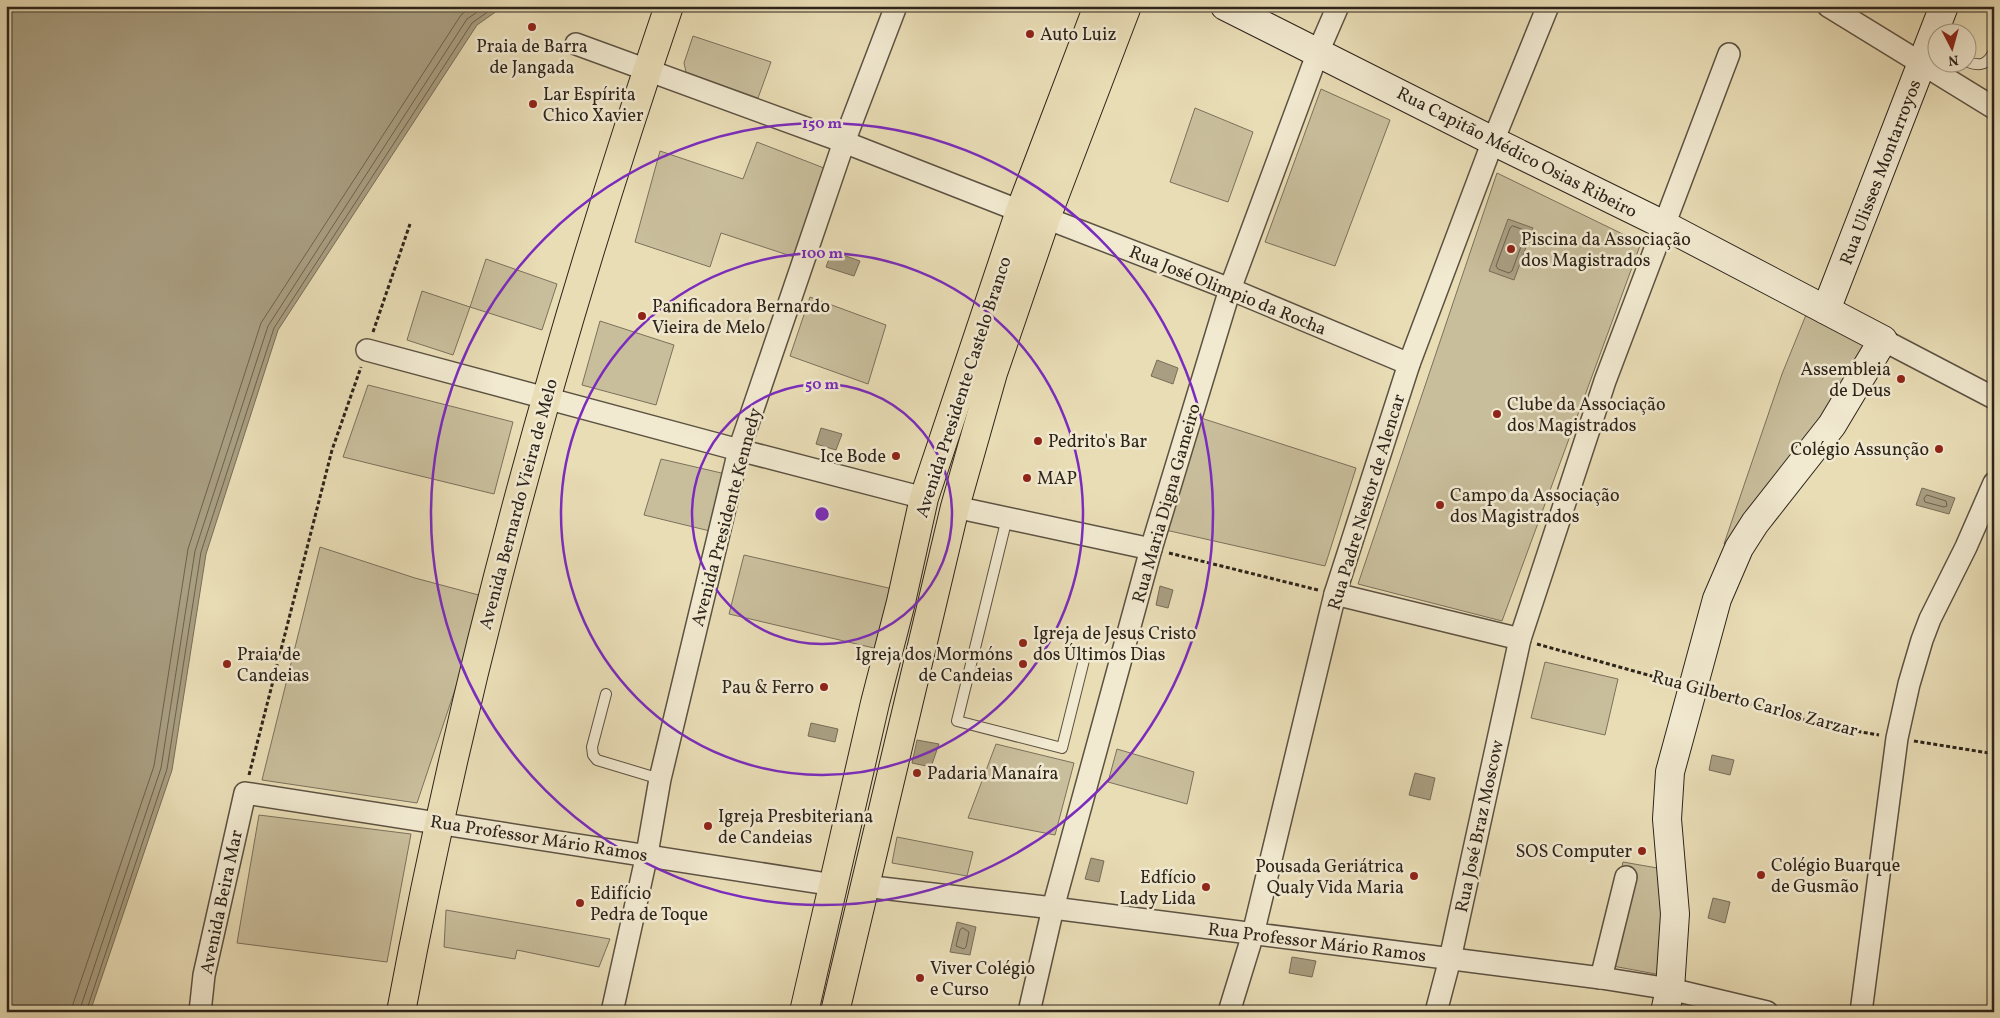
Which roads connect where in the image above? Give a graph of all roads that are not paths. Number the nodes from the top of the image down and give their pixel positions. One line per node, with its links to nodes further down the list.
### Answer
1 (669, 6): 18 (main road, Avenida Bernardo Vieira de Melo)
2 (896, 6): 21 (street, Avenida Presidente Kennedy)
3 (1098, 6): 23 (main road, Avenida Presidente Castelo Branco)
4 (1127, 6): 24 (main road, Avenida Presidente Castelo Branco)
5 (1225, 6): 13 (main road, Rua Capitão Médico Osias Ribeiro)
6 (1338, 6): 13 (street, Rua Maria Digna Gameiro)
7 (1548, 6): 22 (street, Rua Padre Nestor de Alencar)
8 (1828, 6): 14 (street)
9 (1944, 6): 10 (main road, Rua Ulisses Montarroyos)
10 (1939, 22)
11 (576, 44): 18 (street)
12 (1994, 51): 17 (lane)
13 (1318, 52): 22 (main road, Rua Capitão Médico Osias Ribeiro); 26 (street, Rua Maria Digna Gameiro)
14 (1928, 53)
15 (1729, 54): 25 (street, Rua José Braz Moscow)
16 (1928, 55): 27 (main road, Rua Ulisses Montarroyos)
17 (1978, 65)
18 (647, 70): 21 (street); 32 (main road, Avenida Bernardo Vieira de Melo)
19 (1951, 72): 20 (street)
20 (1994, 108)
21 (844, 142): 23 (street); 33 (street, Avenida Presidente Kennedy)
22 (1493, 142): 25 (main road, Rua Capitão Médico Osias Ribeiro); 30 (street, Rua Padre Nestor de Alencar)
23 (1020, 211): 35 (main road, Avenida Presidente Castelo Branco)
24 (1046, 218): 26 (street, Rua José Olimpio da Rocha); 36 (main road, Avenida Presidente Castelo Branco)
25 (1664, 225): 27 (main road, Rua Capitão Médico Osias Ribeiro); 40 (street, Rua José Braz Moscow)
26 (1230, 289): 30 (street, Rua José Olimpio da Rocha); 38 (street, Rua Maria Digna Gameiro)
27 (1826, 310): 28 (main road, Rua Capitão Médico Osias Ribeiro)
28 (1883, 340): 31 (street, Rua Capitão Médico Osias Ribeiro); 56 (main road)
29 (367, 350): 32 (street)
30 (1409, 364): 39 (street, Rua Padre Nestor de Alencar)
31 (1994, 398)
32 (545, 399): 33 (street); 47 (main road, Avenida Bernardo Vieira de Melo)
33 (739, 450): 35 (street); 45 (street, Avenida Presidente Kennedy)
34 (1994, 483): 66 (street)
35 (924, 498): 43 (main road, Avenida Presidente Castelo Branco)
36 (955, 507): 37 (street); 44 (main road, Avenida Presidente Castelo Branco)
37 (1007, 518): 38 (street); 41 (lane)
38 (1151, 549): 52 (street, Rua Maria Digna Gameiro)
39 (1335, 594): 40 (street); 53 (street, Rua Padre Nestor de Alencar)
40 (1520, 639): 54 (street, Rua José Braz Moscow)
41 (1085, 656)
42 (606, 694): 45 (lane)
43 (875, 703): 44 (main road); 50 (main road, Avenida Presidente Castelo Branco)
44 (905, 711): 51 (main road, Avenida Presidente Castelo Branco)
45 (660, 779): 48 (street, Avenida Presidente Kennedy)
46 (245, 793): 47 (street, Rua Professor Mário Ramos); 57 (street, Avenida Beira Mar)
47 (438, 823): 48 (street, Rua Professor Mário Ramos); 58 (main road, Avenida Bernardo Vieira de Melo)
48 (647, 854): 50 (street, Rua Professor Mário Ramos); 59 (street, Avenida Presidente Kennedy)
49 (1626, 877): 55 (street)
50 (834, 885): 60 (main road, Avenida Presidente Castelo Branco)
51 (864, 886): 52 (street, Rua Professor Mário Ramos); 61 (main road, Avenida Presidente Castelo Branco)
52 (1053, 908): 53 (street, Rua Professor Mário Ramos); 62 (street, Rua Maria Digna Gameiro)
53 (1253, 934): 54 (street, Rua Professor Mário Ramos); 63 (street, Rua Padre Nestor de Alencar)
54 (1450, 960): 55 (street, Rua Professor Mário Ramos); 64 (street, Rua José Braz Moscow)
55 (1601, 978): 56 (street, Rua Professor Mário Ramos)
56 (1667, 1000): 65 (street, Rua Professor Mário Ramos)
57 (200, 1012)
58 (401, 1012)
59 (612, 1012)
60 (804, 1012)
61 (835, 1012)
62 (1029, 1012)
63 (1230, 1012)
64 (1436, 1012)
65 (1767, 1012)
66 (1861, 1012)

